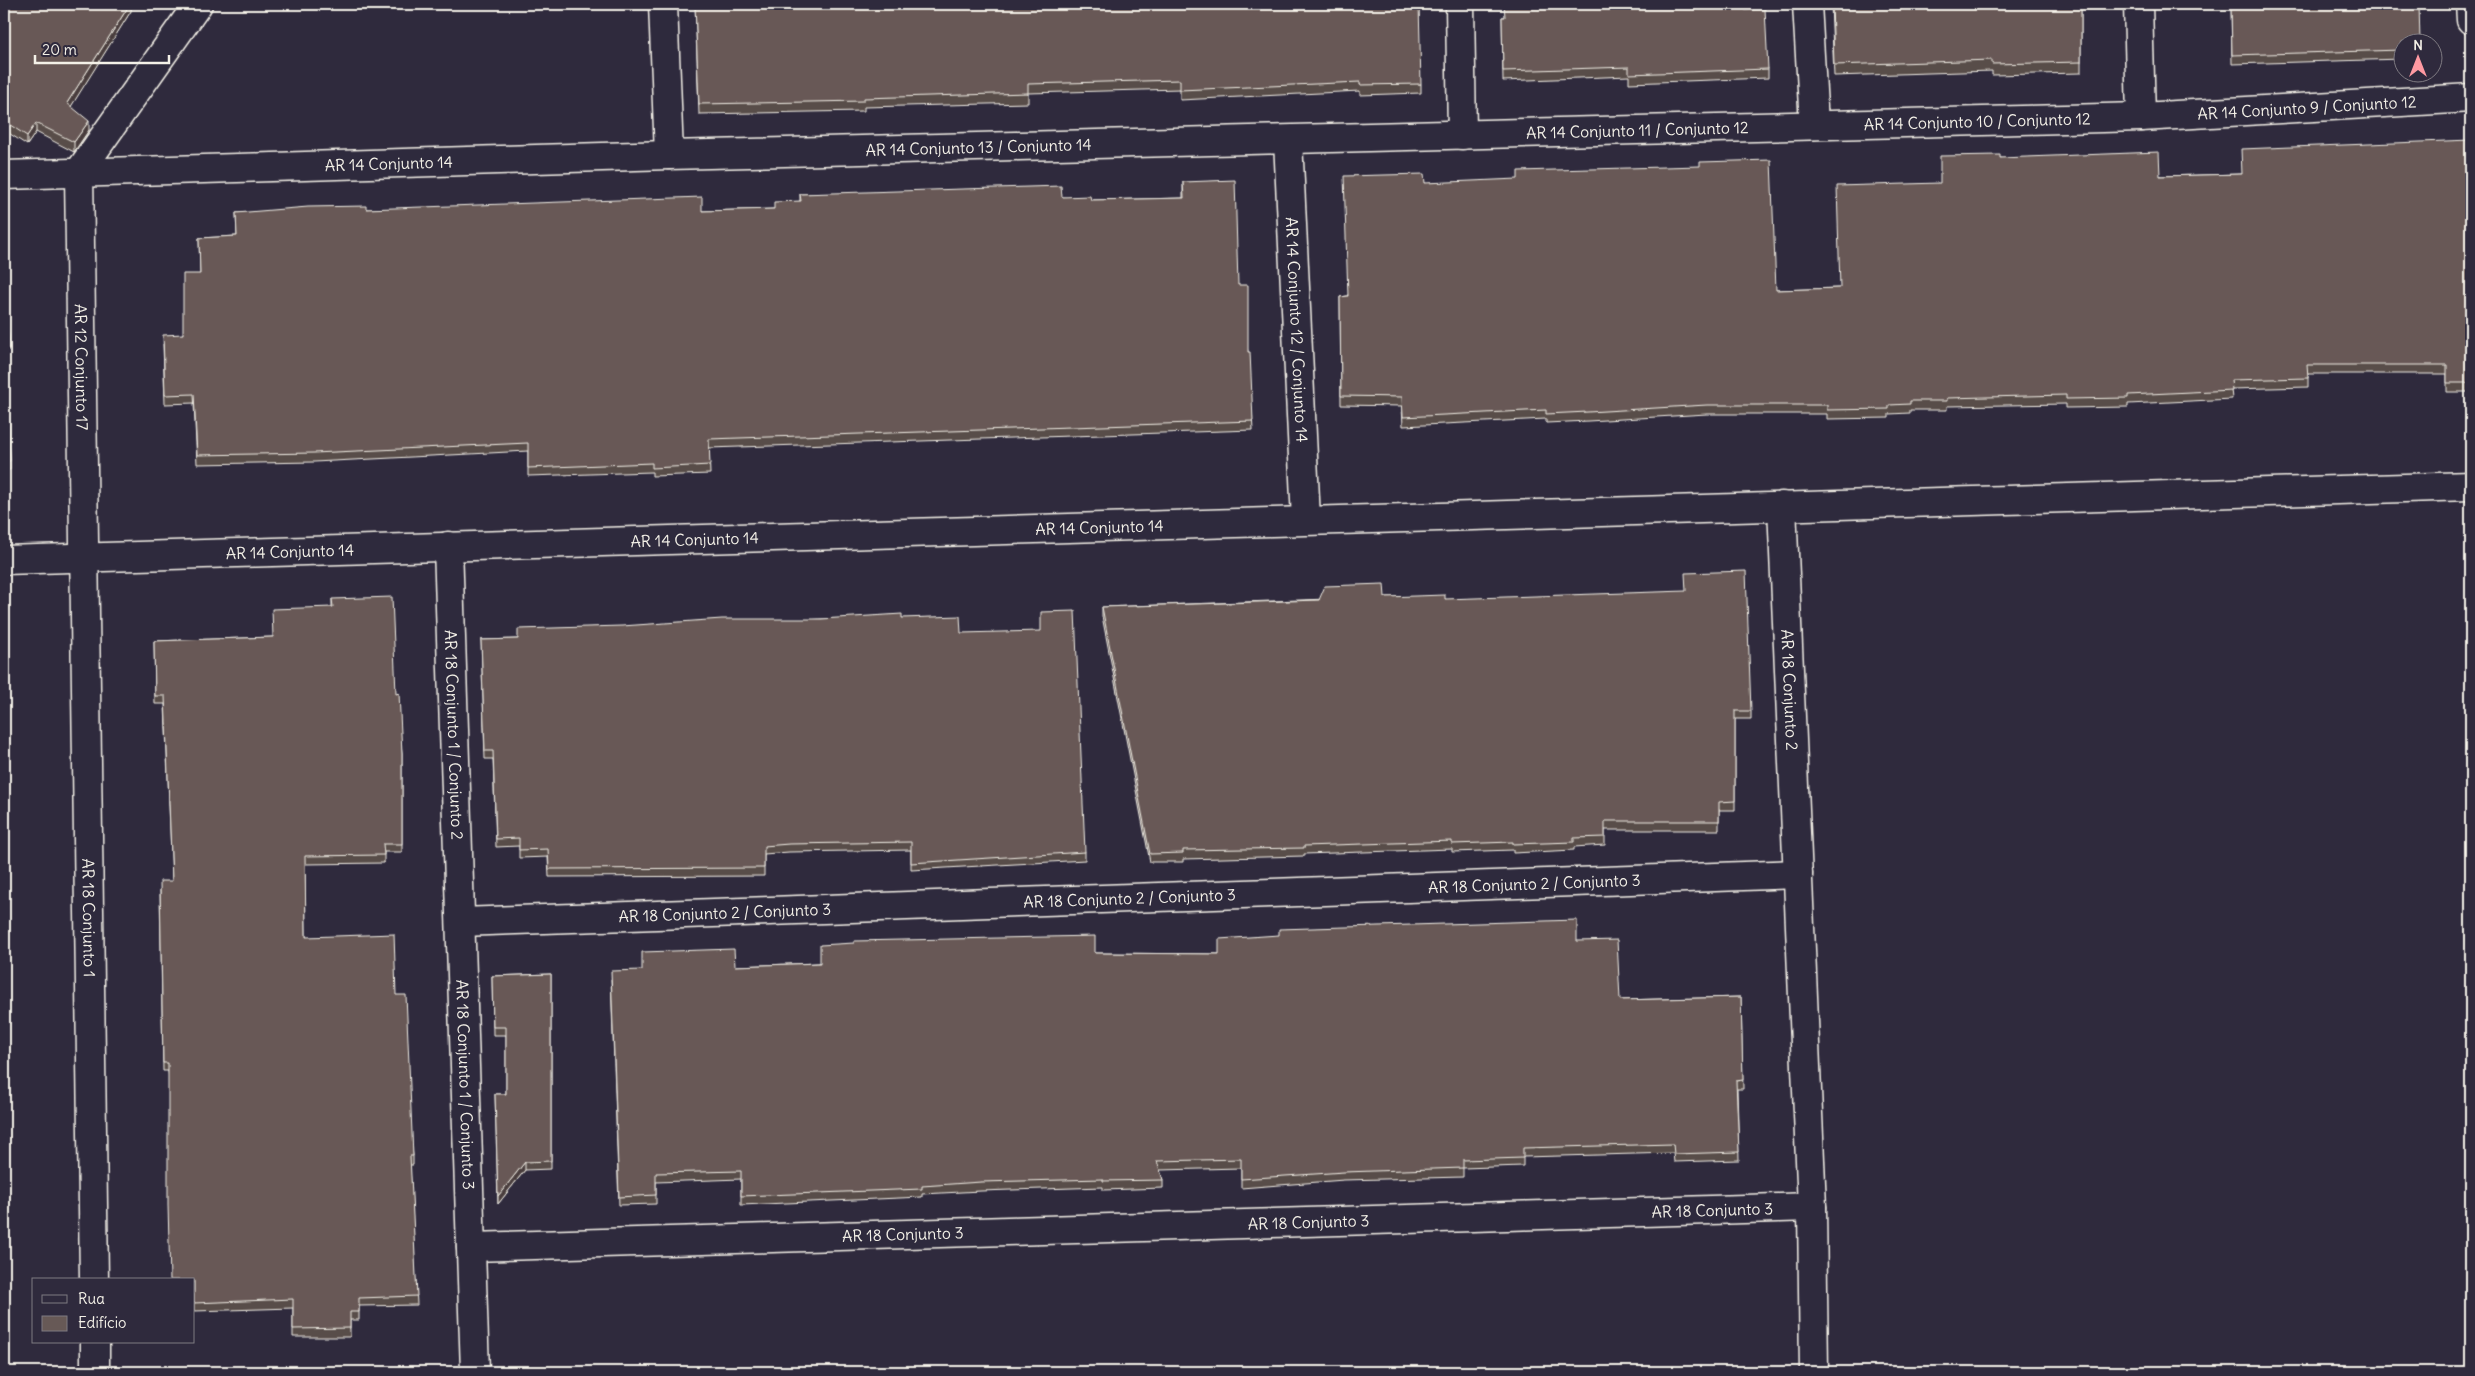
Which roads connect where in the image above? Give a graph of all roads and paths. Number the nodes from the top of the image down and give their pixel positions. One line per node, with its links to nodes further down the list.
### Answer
1 (198, 4): 14 (street)
2 (663, 4): 13 (street)
3 (1460, 4): 11 (street)
4 (1807, 4): 10 (street)
5 (2138, 4): 9 (street)
6 (2470, 4): 7 (street)
7 (2471, 20)
8 (2471, 98): 9 (street, AR 14 Conjunto 9 / Conjunto 12)
9 (2141, 117): 10 (street, AR 14 Conjunto 10 / Conjunto 12)
10 (1814, 125): 11 (street, AR 14 Conjunto 11 / Conjunto 12)
11 (1462, 134): 12 (street, AR 14 Conjunto 11 / Conjunto 12)
12 (1288, 140): 13 (street, AR 14 Conjunto 13 / Conjunto 14); 18 (street, AR 14 Conjunto 12 / Conjunto 14)
13 (669, 155): 14 (street, AR 14 Conjunto 14)
14 (79, 172): 15 (street); 20 (street, AR 12 Conjunto 17)
15 (4, 175)
16 (2471, 486): 17 (street, AR 14 Conjunto 14)
17 (1782, 506): 18 (street, AR 14 Conjunto 14); 22 (street, AR 18 Conjunto 2)
18 (1306, 520): 19 (street, AR 14 Conjunto 14)
19 (448, 546): 20 (street, AR 14 Conjunto 14); 23 (street, AR 18 Conjunto 1 / Conjunto 2)
20 (84, 558): 21 (street); 26 (street, AR 18 Conjunto 1)
21 (4, 560)
22 (1798, 874): 23 (street, AR 18 Conjunto 2 / Conjunto 3); 24 (street)
23 (461, 922): 25 (street, AR 18 Conjunto 1 / Conjunto 3)
24 (1812, 1207): 25 (street, AR 18 Conjunto 3); 30 (street)
25 (471, 1247): 29 (street)
26 (94, 1278)
27 (95, 1344): 28 (street)
28 (95, 1372)
29 (475, 1372)
30 (1814, 1372)

